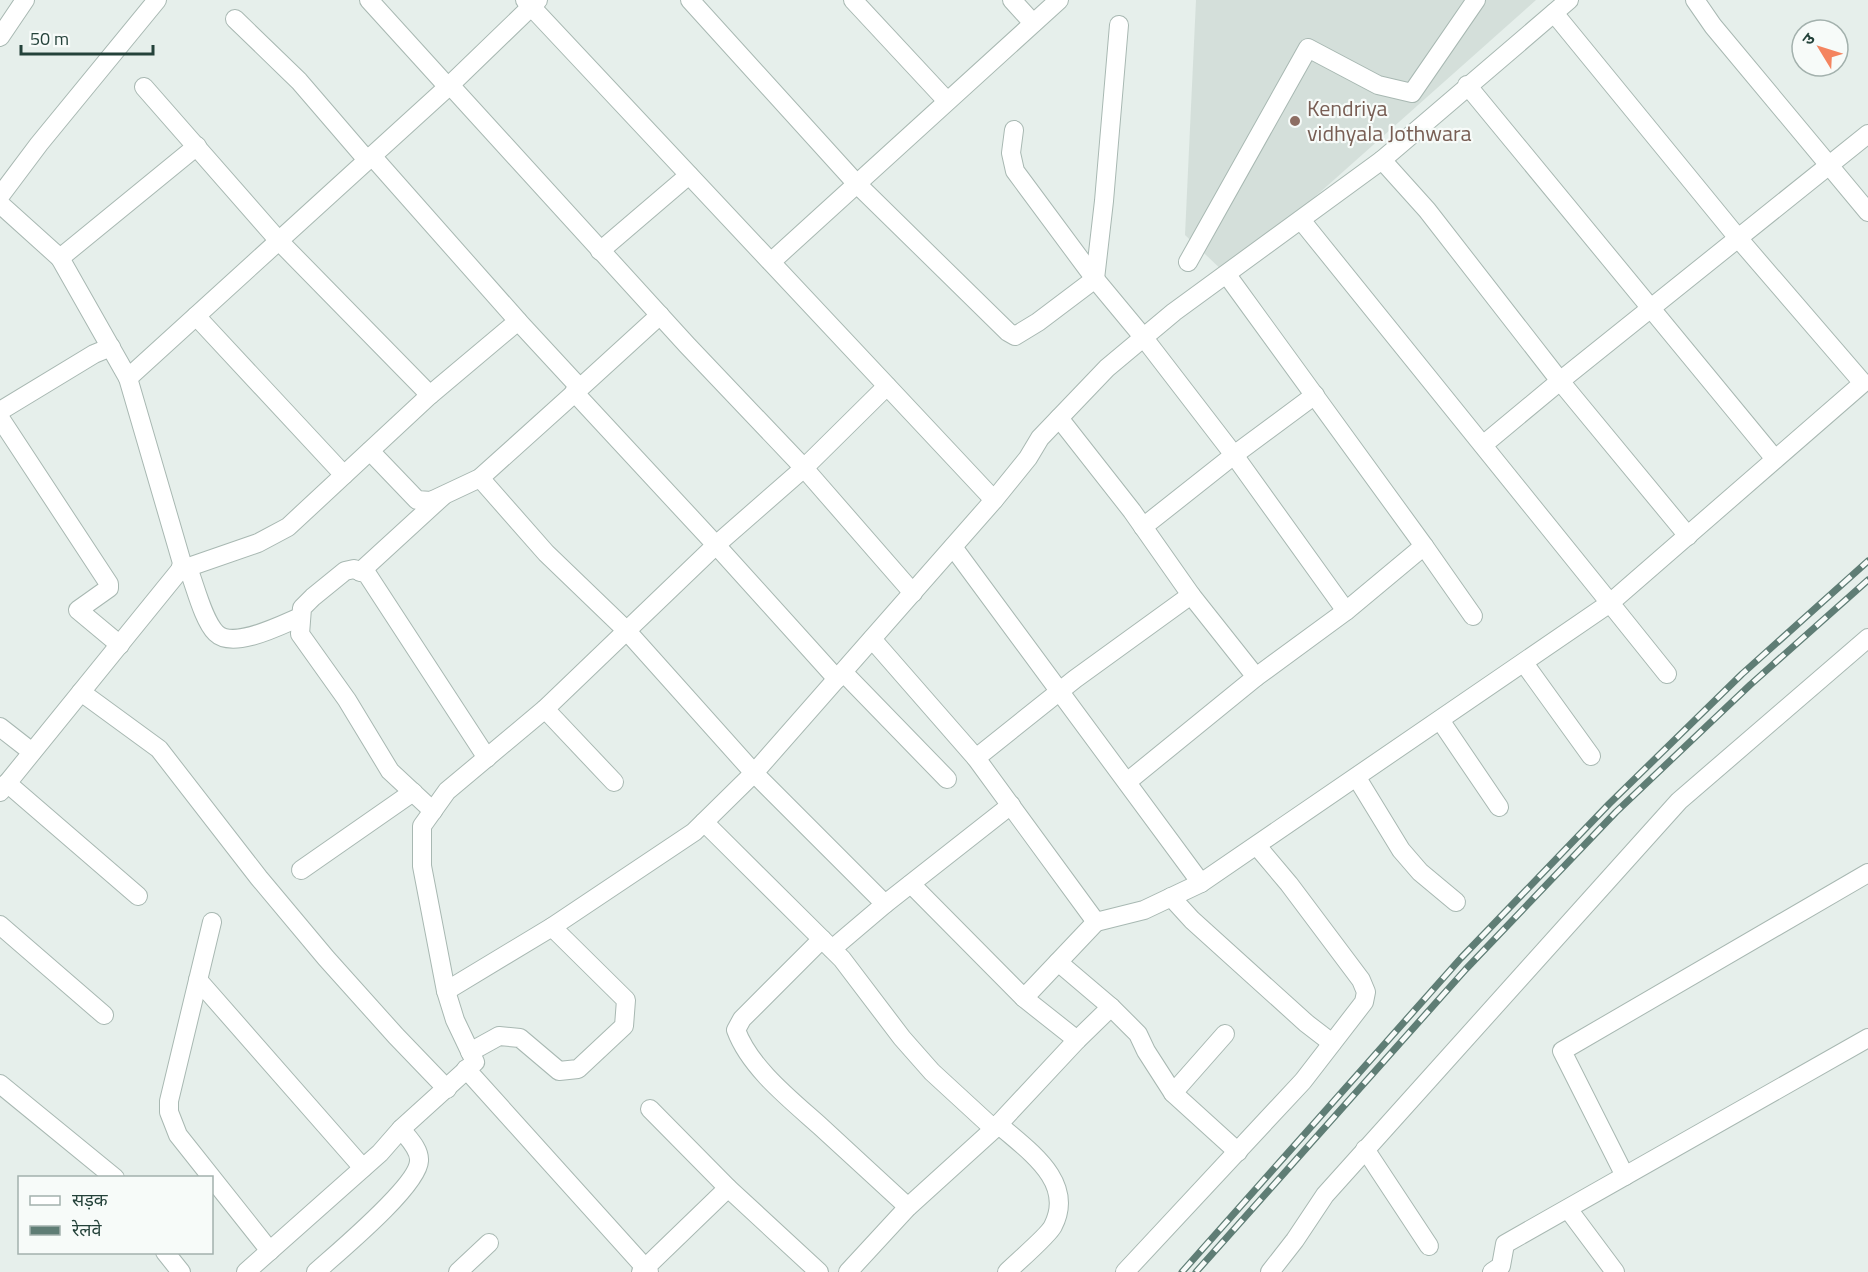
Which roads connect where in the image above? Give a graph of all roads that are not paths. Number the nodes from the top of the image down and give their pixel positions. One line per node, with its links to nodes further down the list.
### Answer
1 (25, 0): 16 (street)
2 (157, 0): 29 (street)
3 (369, 0): 18 (street)
4 (690, 0): 28 (street)
5 (853, 0): 20 (street)
6 (1012, 0): 14 (street)
7 (1059, 0): 14 (street)
8 (1476, 0): 38 (street)
9 (1569, 0): 12 (street)
10 (1695, 0): 26 (street)
11 (531, 2): 18 (street); 27 (street)
12 (1554, 13): 17 (street); 33 (street)
13 (235, 19): 24 (street)
14 (1034, 23): 20 (street)
15 (1119, 25): 40 (street)
16 (0, 37)
17 (1467, 85): 25 (street); 41 (street)
18 (449, 86): 24 (street); 35 (street)
19 (144, 87): 23 (street)
20 (947, 101): 28 (street)
21 (1014, 130): 40 (street)
22 (1868, 134): 26 (street)
23 (197, 146): 34 (street); 36 (street)
24 (370, 158): 34 (street); 44 (street)
25 (1382, 160): 32 (street); 49 (street)
26 (1829, 164): 31 (street); 33 (street)
27 (689, 175): 35 (street); 37 (street)
28 (856, 183): 37 (street); 40 (street)
29 (0, 196)
30 (0, 204): 36 (street)
31 (1868, 212)
32 (1301, 220): 39 (street); 57 (street)
33 (1738, 238): 41 (street); 48 (street)
34 (279, 241): 43 (street); 52 (street)
35 (600, 251): 42 (street)
36 (60, 258): 46 (street)
37 (771, 262): 50 (street)
38 (1188, 262)
39 (1227, 275): 45 (street); 53 (street)
40 (1095, 279): 45 (street)
41 (1650, 308): 49 (street); 60 (street)
42 (660, 315): 51 (street); 61 (street)
43 (196, 316): 47 (street); 62 (street)
44 (518, 321): 51 (street); 52 (street)
45 (1144, 338): 56 (street); 59 (street)
46 (111, 347): 47 (street); 54 (street)
47 (128, 378): 71 (street)
48 (1865, 380): 60 (street)
49 (1560, 381): 57 (street); 67 (street)
50 (887, 386): 61 (street); 65 (street)
51 (577, 390): 63 (street); 68 (street)
52 (430, 395): 58 (street)
53 (1315, 395): 59 (street); 69 (street)
54 (0, 411)
55 (0, 418): 82 (street)
56 (1059, 418): 65 (street); 66 (street)
57 (1483, 445): 75 (street)
58 (370, 451): 62 (street); 64 (street)
59 (1234, 455): 66 (street); 76 (street)
60 (1775, 459): 67 (street)
61 (804, 468): 68 (street); 73 (street)
62 (344, 475): 71 (street)
63 (480, 478): 64 (street); 79 (street)
64 (443, 496): 72 (street)
65 (994, 500): 70 (street)
66 (1143, 527): 74 (street)
67 (1688, 536): 75 (street)
68 (716, 545): 79 (street); 85 (street)
69 (1424, 546): 76 (street); 77 (street)
70 (953, 547): 73 (street); 88 (street)
71 (184, 569): 78 (street); 82 (street)
72 (360, 572): 78 (street); 94 (street)
73 (913, 593): 81 (street)
74 (1191, 595): 86 (street); 88 (street)
75 (1610, 603): 83 (street); 84 (street)
76 (1346, 611): 86 (street)
77 (1473, 615)
78 (300, 617): 102 (street)
79 (626, 630): 89 (street); 96 (street)
80 (1868, 638): 138 (street)
81 (873, 639): 85 (street); 95 (street)
82 (120, 645): 87 (street)
83 (1524, 663): 90 (street); 93 (street)
84 (1667, 674)
85 (840, 676): 96 (street); 98 (street)
86 (1256, 677): 100 (street)
87 (81, 692): 92 (street); 133 (street)
88 (1059, 692): 95 (street); 100 (street)
89 (546, 709): 94 (street); 99 (street)
90 (1440, 720): 97 (street); 104 (street)
91 (0, 727): 92 (street)
92 (32, 752): 101 (street)
93 (1591, 756)
94 (487, 758): 105 (street)
95 (976, 758): 103 (street)
96 (754, 772): 106 (street); 115 (street)
97 (1357, 778): 107 (street); 114 (street)
98 (947, 779)
99 (614, 782)
100 (1127, 782): 110 (street)
101 (4, 787): 112 (street)
102 (413, 792): 105 (street); 108 (street)
103 (1011, 805): 111 (street); 117 (street)
104 (1499, 807)
105 (433, 811): 123 (street)
106 (704, 822): 119 (street); 120 (street)
107 (1257, 846): 110 (street); 130 (street)
108 (301, 870)
109 (1868, 873): 143 (street)
110 (1201, 883): 113 (street)
111 (911, 884): 115 (street); 124 (street)
112 (138, 896)
113 (1171, 897): 117 (street); 130 (street)
114 (1456, 902)
115 (885, 904): 120 (street)
116 (212, 922): 122 (street)
117 (1096, 922): 121 (street)
118 (0, 925): 126 (street)
119 (552, 927): 123 (street); 131 (street)
120 (827, 944): 136 (street); 146 (street)
121 (1058, 962): 124 (street); 125 (street)
122 (198, 980): 140 (street); 142 (street)
123 (447, 991): 131 (street)
124 (1024, 998): 129 (street)
125 (1111, 1007): 129 (street); 134 (street)
126 (104, 1015)
127 (1225, 1034): 134 (street)
128 (1868, 1038): 143 (street)
129 (1077, 1040): 136 (street)
130 (1332, 1043): 139 (street)
131 (468, 1061): 133 (street); 153 (street)
132 (0, 1084): 141 (street)
133 (447, 1089): 137 (street)
134 (1173, 1092): 139 (street)
135 (650, 1109): 145 (street)
136 (996, 1127): 146 (street); 159 (street)
137 (401, 1129): 140 (street); 155 (street)
138 (1365, 1149): 149 (street); 161 (street)
139 (1238, 1152): 160 (street)
140 (363, 1168): 150 (street)
141 (113, 1176)
142 (211, 1176)
143 (1625, 1176): 147 (street)
144 (213, 1179): 150 (street)
145 (728, 1188): 153 (street); 157 (street)
146 (908, 1207): 158 (street)
147 (1568, 1209): 162 (street); 163 (street)
148 (489, 1242): 156 (street)
149 (1429, 1246)
150 (270, 1251): 152 (street)
151 (167, 1254): 154 (street)
152 (251, 1271)
153 (645, 1271)
154 (181, 1272)
155 (316, 1272)
156 (458, 1272)
157 (819, 1272)
158 (848, 1272)
159 (1007, 1272)
160 (1125, 1272)
161 (1270, 1272)
162 (1492, 1272)
163 (1615, 1272)

